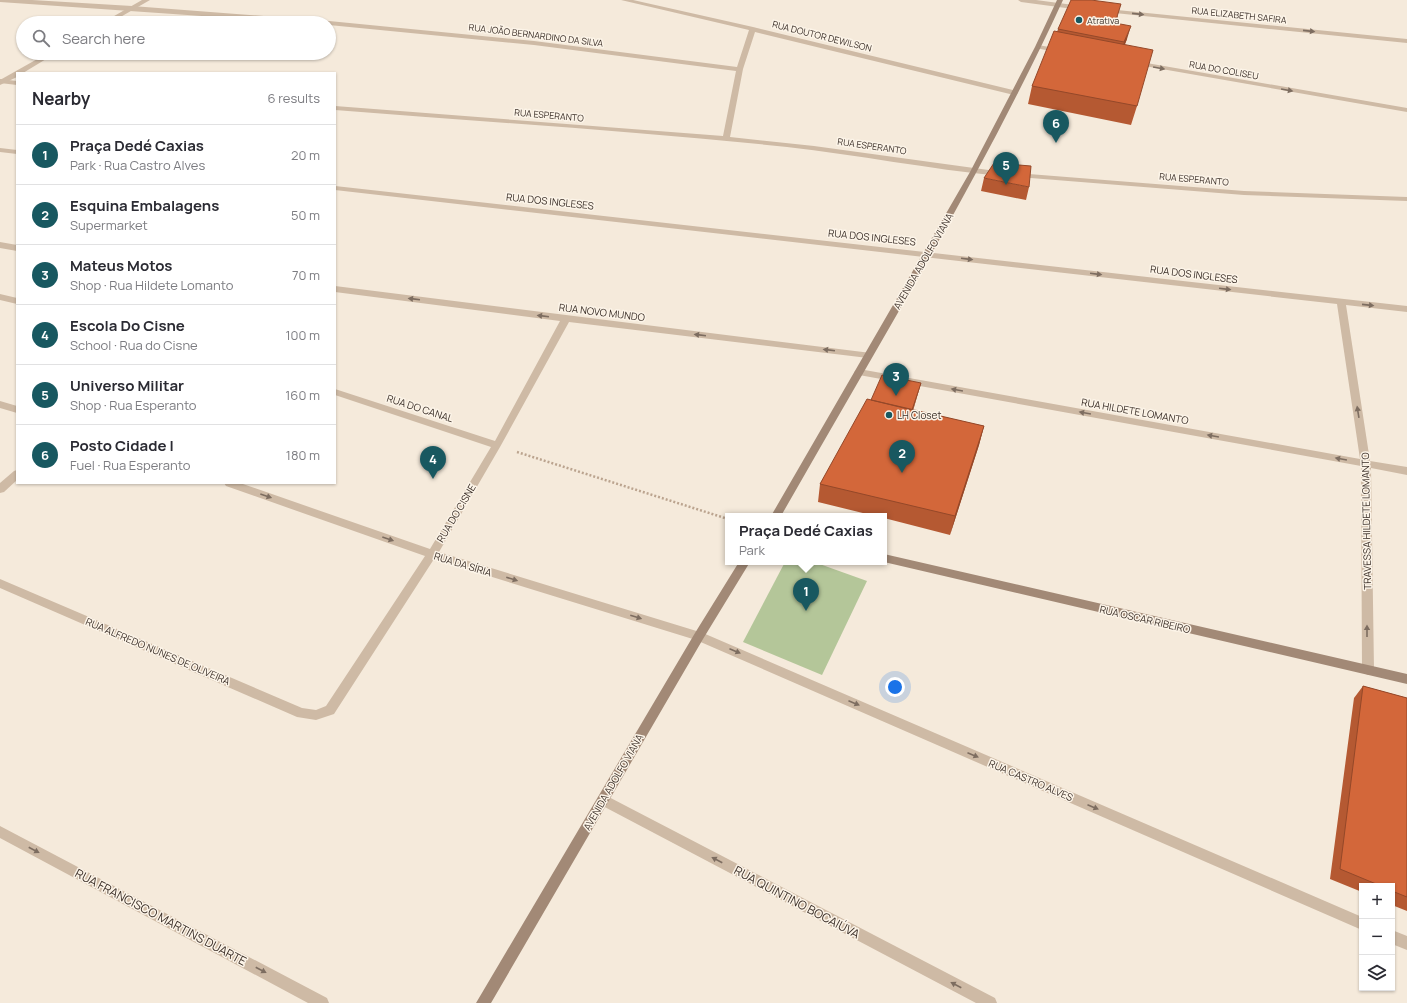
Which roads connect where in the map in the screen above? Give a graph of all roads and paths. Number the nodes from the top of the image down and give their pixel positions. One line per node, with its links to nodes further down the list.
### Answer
1 (0, 0): 6 (street, RUA JOÃO BERNARDINO DA SILVA)
2 (147, 0): 6 (street)
3 (624, 0): 12 (street, RUA DOUTOR DEWILSON)
4 (1021, 0): 5 (street)
5 (1059, 3): 7 (street); 14 (main road, AVENIDA ADOLFO VIANA)
6 (132, 8): 9 (street); 10 (street, RUA JOÃO BERNARDINO DA SILVA)
7 (1089, 9)
8 (1097, 10): 13 (street, RUA ELIZABETH SAFIRA, one-way to 13)
9 (118, 16)
10 (237, 16)
11 (336, 24): 18 (street, RUA JOÃO BERNARDINO DA SILVA)
12 (753, 29): 18 (street); 23 (street, RUA DOUTOR DEWILSON)
13 (1407, 41)
14 (1038, 47): 15 (street); 23 (main road, AVENIDA ADOLFO VIANA)
15 (1064, 51)
16 (41, 60): 19 (street)
17 (1126, 62): 25 (street, RUA DO COLISEU, one-way to 25)
18 (740, 69): 26 (street)
19 (20, 72)
20 (16, 74): 21 (street)
21 (1, 82): 22 (street)
22 (16, 83)
23 (1014, 92): 29 (main road, AVENIDA ADOLFO VIANA)
24 (336, 108): 26 (street, RUA ESPERANTO)
25 (1407, 110)
26 (726, 139): 29 (street, RUA ESPERANTO)
27 (0, 150): 28 (street)
28 (16, 152)
29 (974, 172): 31 (street, RUA ESPERANTO); 34 (main road, AVENIDA ADOLFO VIANA)
30 (336, 188): 34 (street, RUA DOS INGLESES)
31 (1407, 200)
32 (0, 245): 33 (street)
33 (16, 248)
34 (928, 254): 38 (street, RUA DOS INGLESES, one-way to 38); 41 (main road, AVENIDA ADOLFO VIANA)
35 (336, 289): 40 (street, RUA NOVO MUNDO, one-way to 35)
36 (0, 297): 37 (street)
37 (16, 301)
38 (1341, 302): 39 (street, RUA DOS INGLESES, one-way to 39); 47 (street, TRAVESSA HILDETE LOMANTO, one-way to 38)
39 (1407, 309)
40 (566, 319): 41 (street, RUA NOVO MUNDO, one-way to 40); 46 (street, RUA DO CISNE)
41 (868, 355): 42 (main road, AVENIDA ADOLFO VIANA)
42 (859, 372): 47 (street, RUA HILDETE LOMANTO, one-way to 42); 52 (main road, AVENIDA ADOLFO VIANA)
43 (336, 392): 46 (street, RUA DO CANAL)
44 (0, 404): 45 (street)
45 (16, 410)
46 (497, 445): 53 (path); 54 (street, RUA DO CISNE)
47 (1366, 464): 48 (street, RUA HILDETE LOMANTO); 59 (street, TRAVESSA HILDETE LOMANTO, one-way to 47)
48 (1407, 471)
49 (16, 475): 51 (street)
50 (232, 484): 54 (street, RUA DA SÍRIA, one-way to 54)
51 (0, 490)
52 (778, 513)
53 (725, 518)
54 (432, 554): 58 (street, RUA DA SÍRIA, one-way to 58); 61 (street, RUA DO CISNE)
55 (887, 559): 59 (main road, RUA OSCAR RIBEIRO)
56 (743, 565): 58 (main road, AVENIDA ADOLFO VIANA)
57 (0, 583): 61 (street, RUA ALFREDO NUNES DE OLIVEIRA)
58 (699, 636): 62 (main road, AVENIDA ADOLFO VIANA); 64 (street, RUA CASTRO ALVES, one-way to 64)
59 (1368, 670): 60 (main road, RUA OSCAR RIBEIRO)
60 (1407, 679)
61 (317, 716)
62 (603, 800): 68 (main road, AVENIDA ADOLFO VIANA); 69 (street, RUA QUINTINO BOCAIÚVA, one-way to 62)
63 (0, 832): 67 (street, RUA FRANCISCO MARTINS DUARTE, one-way to 67)
64 (1359, 923)
65 (1395, 938): 66 (street)
66 (1407, 943)
67 (322, 1003)
68 (483, 1003)
69 (990, 1003)

